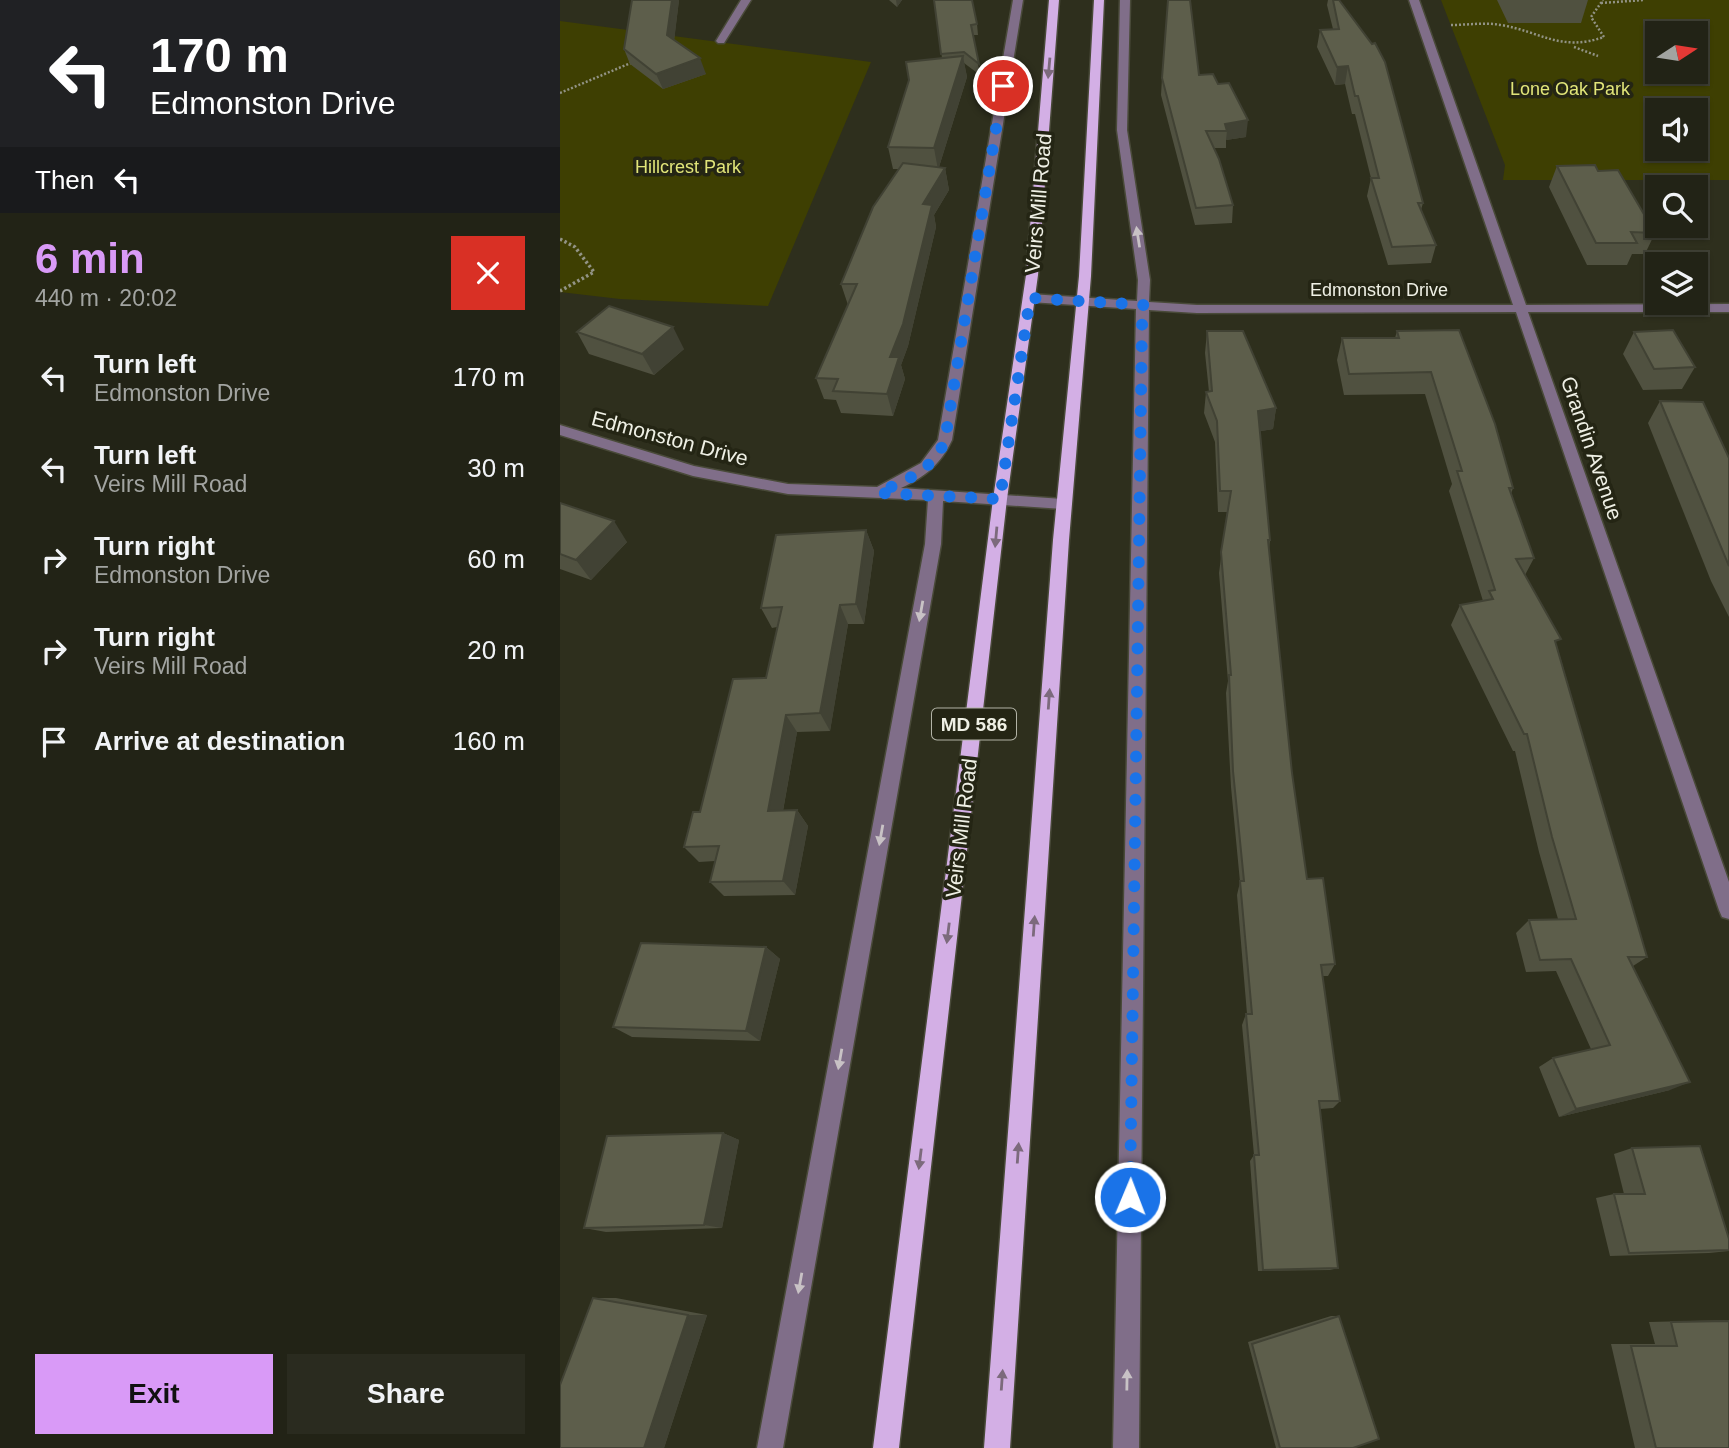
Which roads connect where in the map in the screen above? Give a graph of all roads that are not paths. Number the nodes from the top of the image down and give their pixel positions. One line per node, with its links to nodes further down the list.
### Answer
1 (746, 0): 7 (street)
2 (1018, 0): 14 (street)
3 (1054, 0): 8 (main road, Veirs Mill Road / MD 586, one-way to 8)
4 (1099, 0): 9 (main road, MD 586)
5 (1125, 0): 10 (street, one-way to 5)
6 (1415, 0): 11 (street, Grandin Avenue)
7 (721, 41)
8 (1030, 298): 9 (street, Edmonston Drive); 16 (main road, Veirs Mill Road / MD 586)
9 (1083, 300): 10 (street, Edmonston Drive); 17 (main road, MD 586)
10 (1145, 305): 11 (street, Edmonston Drive); 22 (street, one-way to 10)
11 (1521, 309): 12 (street, Edmonston Drive); 18 (street, Grandin Avenue)
12 (1729, 309)
13 (560, 430): 14 (street, Edmonston Drive)
14 (878, 493): 15 (street, Edmonston Drive)
15 (936, 495): 16 (street, Edmonston Drive); 19 (street, one-way to 19)
16 (1000, 499): 17 (street, Edmonston Drive); 20 (main road, Veirs Mill Road / MD 586, one-way to 20)
17 (1063, 504): 21 (main road, MD 586, one-way to 17)
18 (1729, 910)
19 (770, 1448)
20 (886, 1448)
21 (997, 1448)
22 (1126, 1448)

